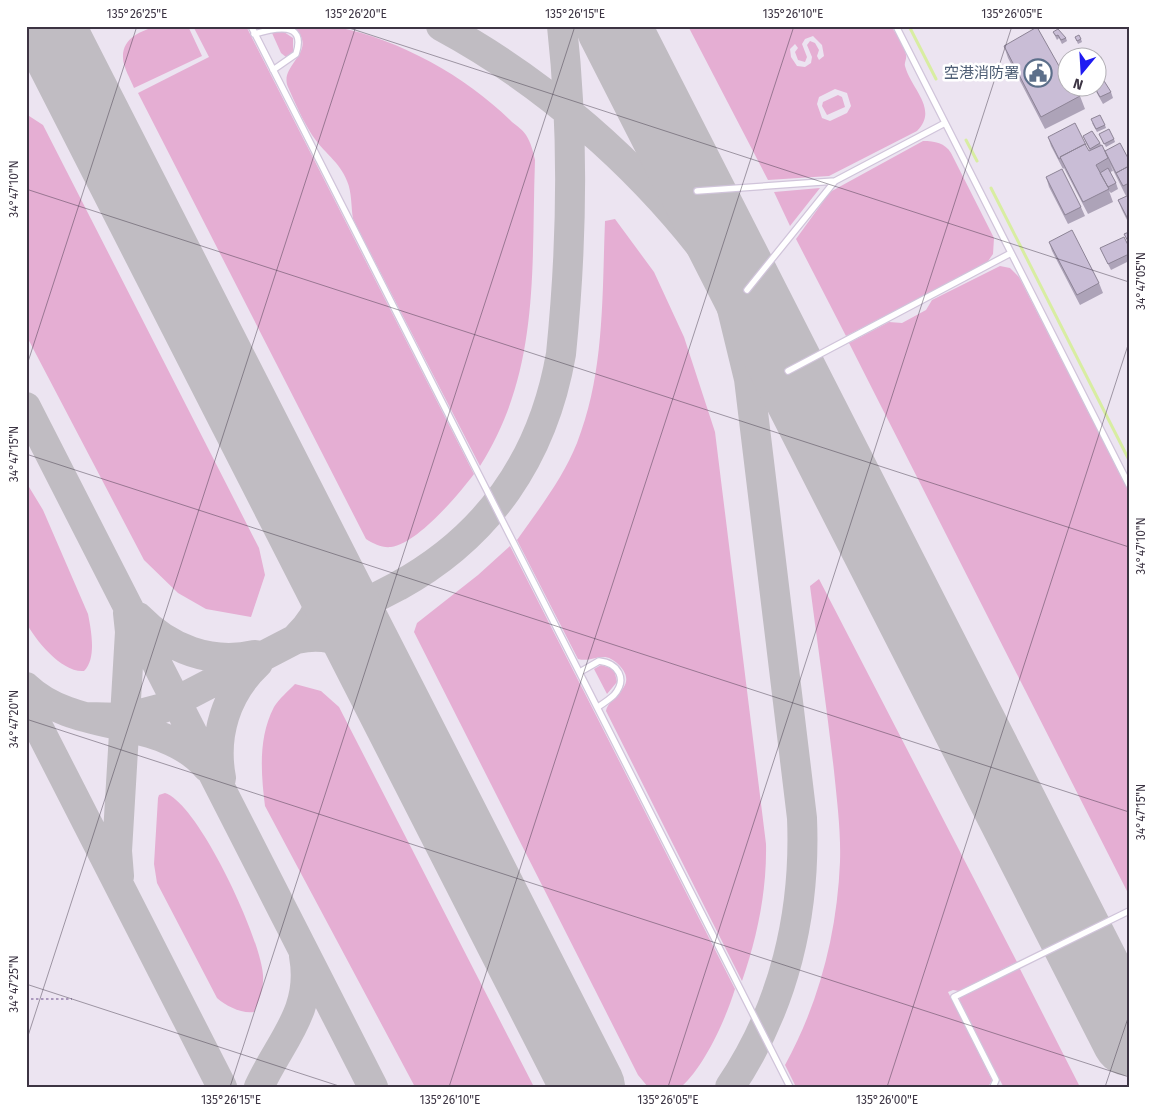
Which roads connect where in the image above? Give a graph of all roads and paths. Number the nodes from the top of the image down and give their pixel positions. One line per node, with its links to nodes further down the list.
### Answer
1 (251, 26): 3 (lane)
2 (896, 26): 5 (lane)
3 (254, 34): 4 (lane); 4 (lane)
4 (273, 70): 12 (lane)
5 (945, 123): 6 (lane); 8 (lane)
6 (835, 181): 7 (lane); 9 (lane)
7 (697, 191)
8 (1011, 253): 10 (lane); 11 (lane)
9 (747, 290)
10 (788, 371)
11 (1129, 485)
12 (580, 672): 13 (lane); 13 (lane)
13 (598, 707): 17 (lane)
14 (1129, 911): 18 (lane)
15 (26, 999): 16 (path)
16 (72, 999)
17 (790, 1087)
18 (993, 1087)

